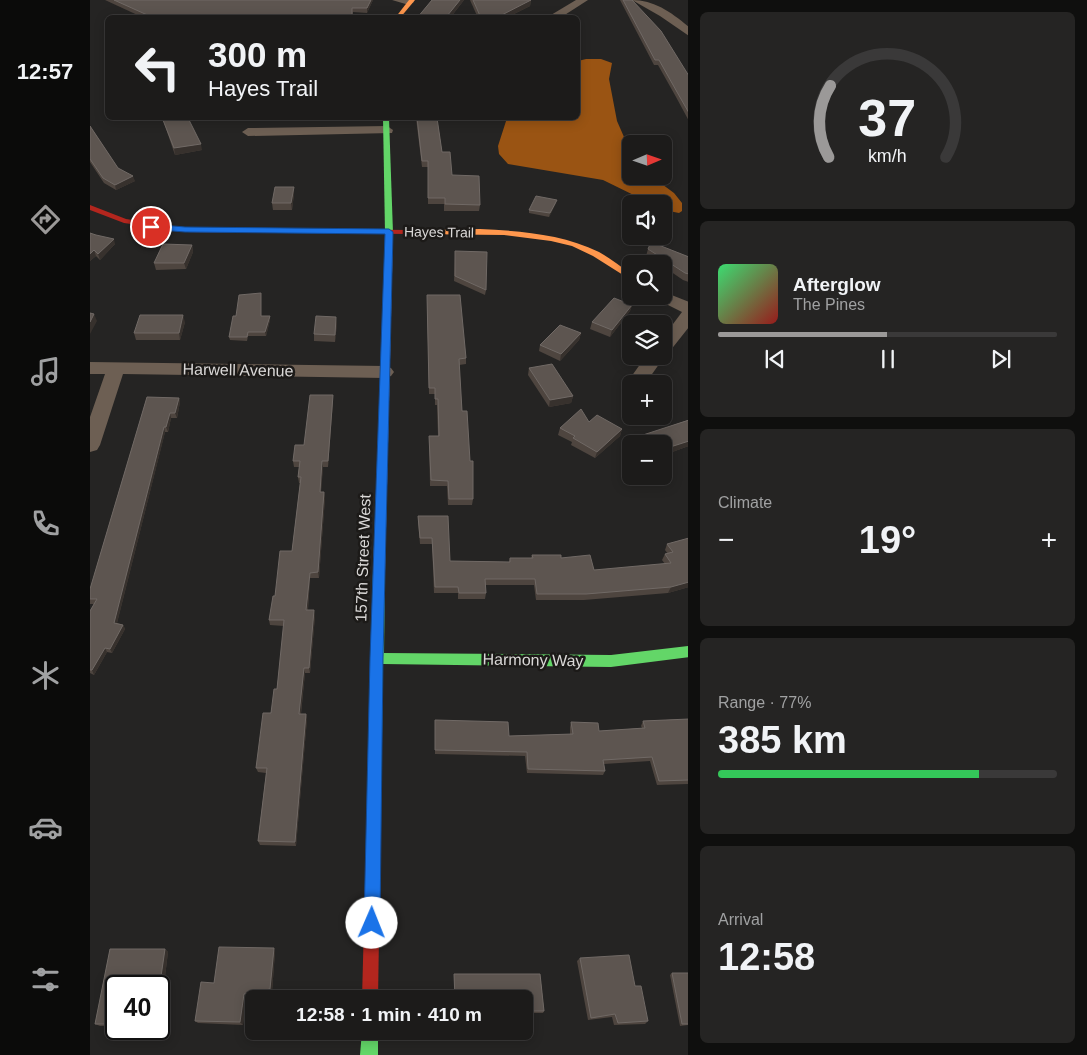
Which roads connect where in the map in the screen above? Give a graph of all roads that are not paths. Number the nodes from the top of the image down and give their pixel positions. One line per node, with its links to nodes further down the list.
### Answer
1 (397, 0): 4 (street)
2 (583, 0): 6 (street)
3 (637, 0): 7 (street)
4 (410, 1): 5 (street)
5 (399, 15)
6 (556, 15)
7 (688, 33)
8 (387, 124): 9 (street); 11 (street, 157th Street West)
9 (248, 132)
10 (90, 207): 11 (street, Hayes Trail)
11 (389, 232): 12 (street, Hayes Trail); 19 (street, 157th Street West)
12 (622, 272)
13 (672, 301): 14 (street)
14 (688, 309)
15 (688, 315): 16 (street)
16 (672, 336)
17 (90, 368): 18 (street, Harwell Avenue)
18 (116, 369): 19 (street, Harwell Avenue); 20 (street)
19 (385, 372): 22 (street, 157th Street West)
20 (90, 445)
21 (688, 651): 22 (street, Harmony Way)
22 (377, 658): 23 (street, 157th Street West)
23 (370, 990)
24 (370, 1040): 25 (street)
25 (369, 1055)

